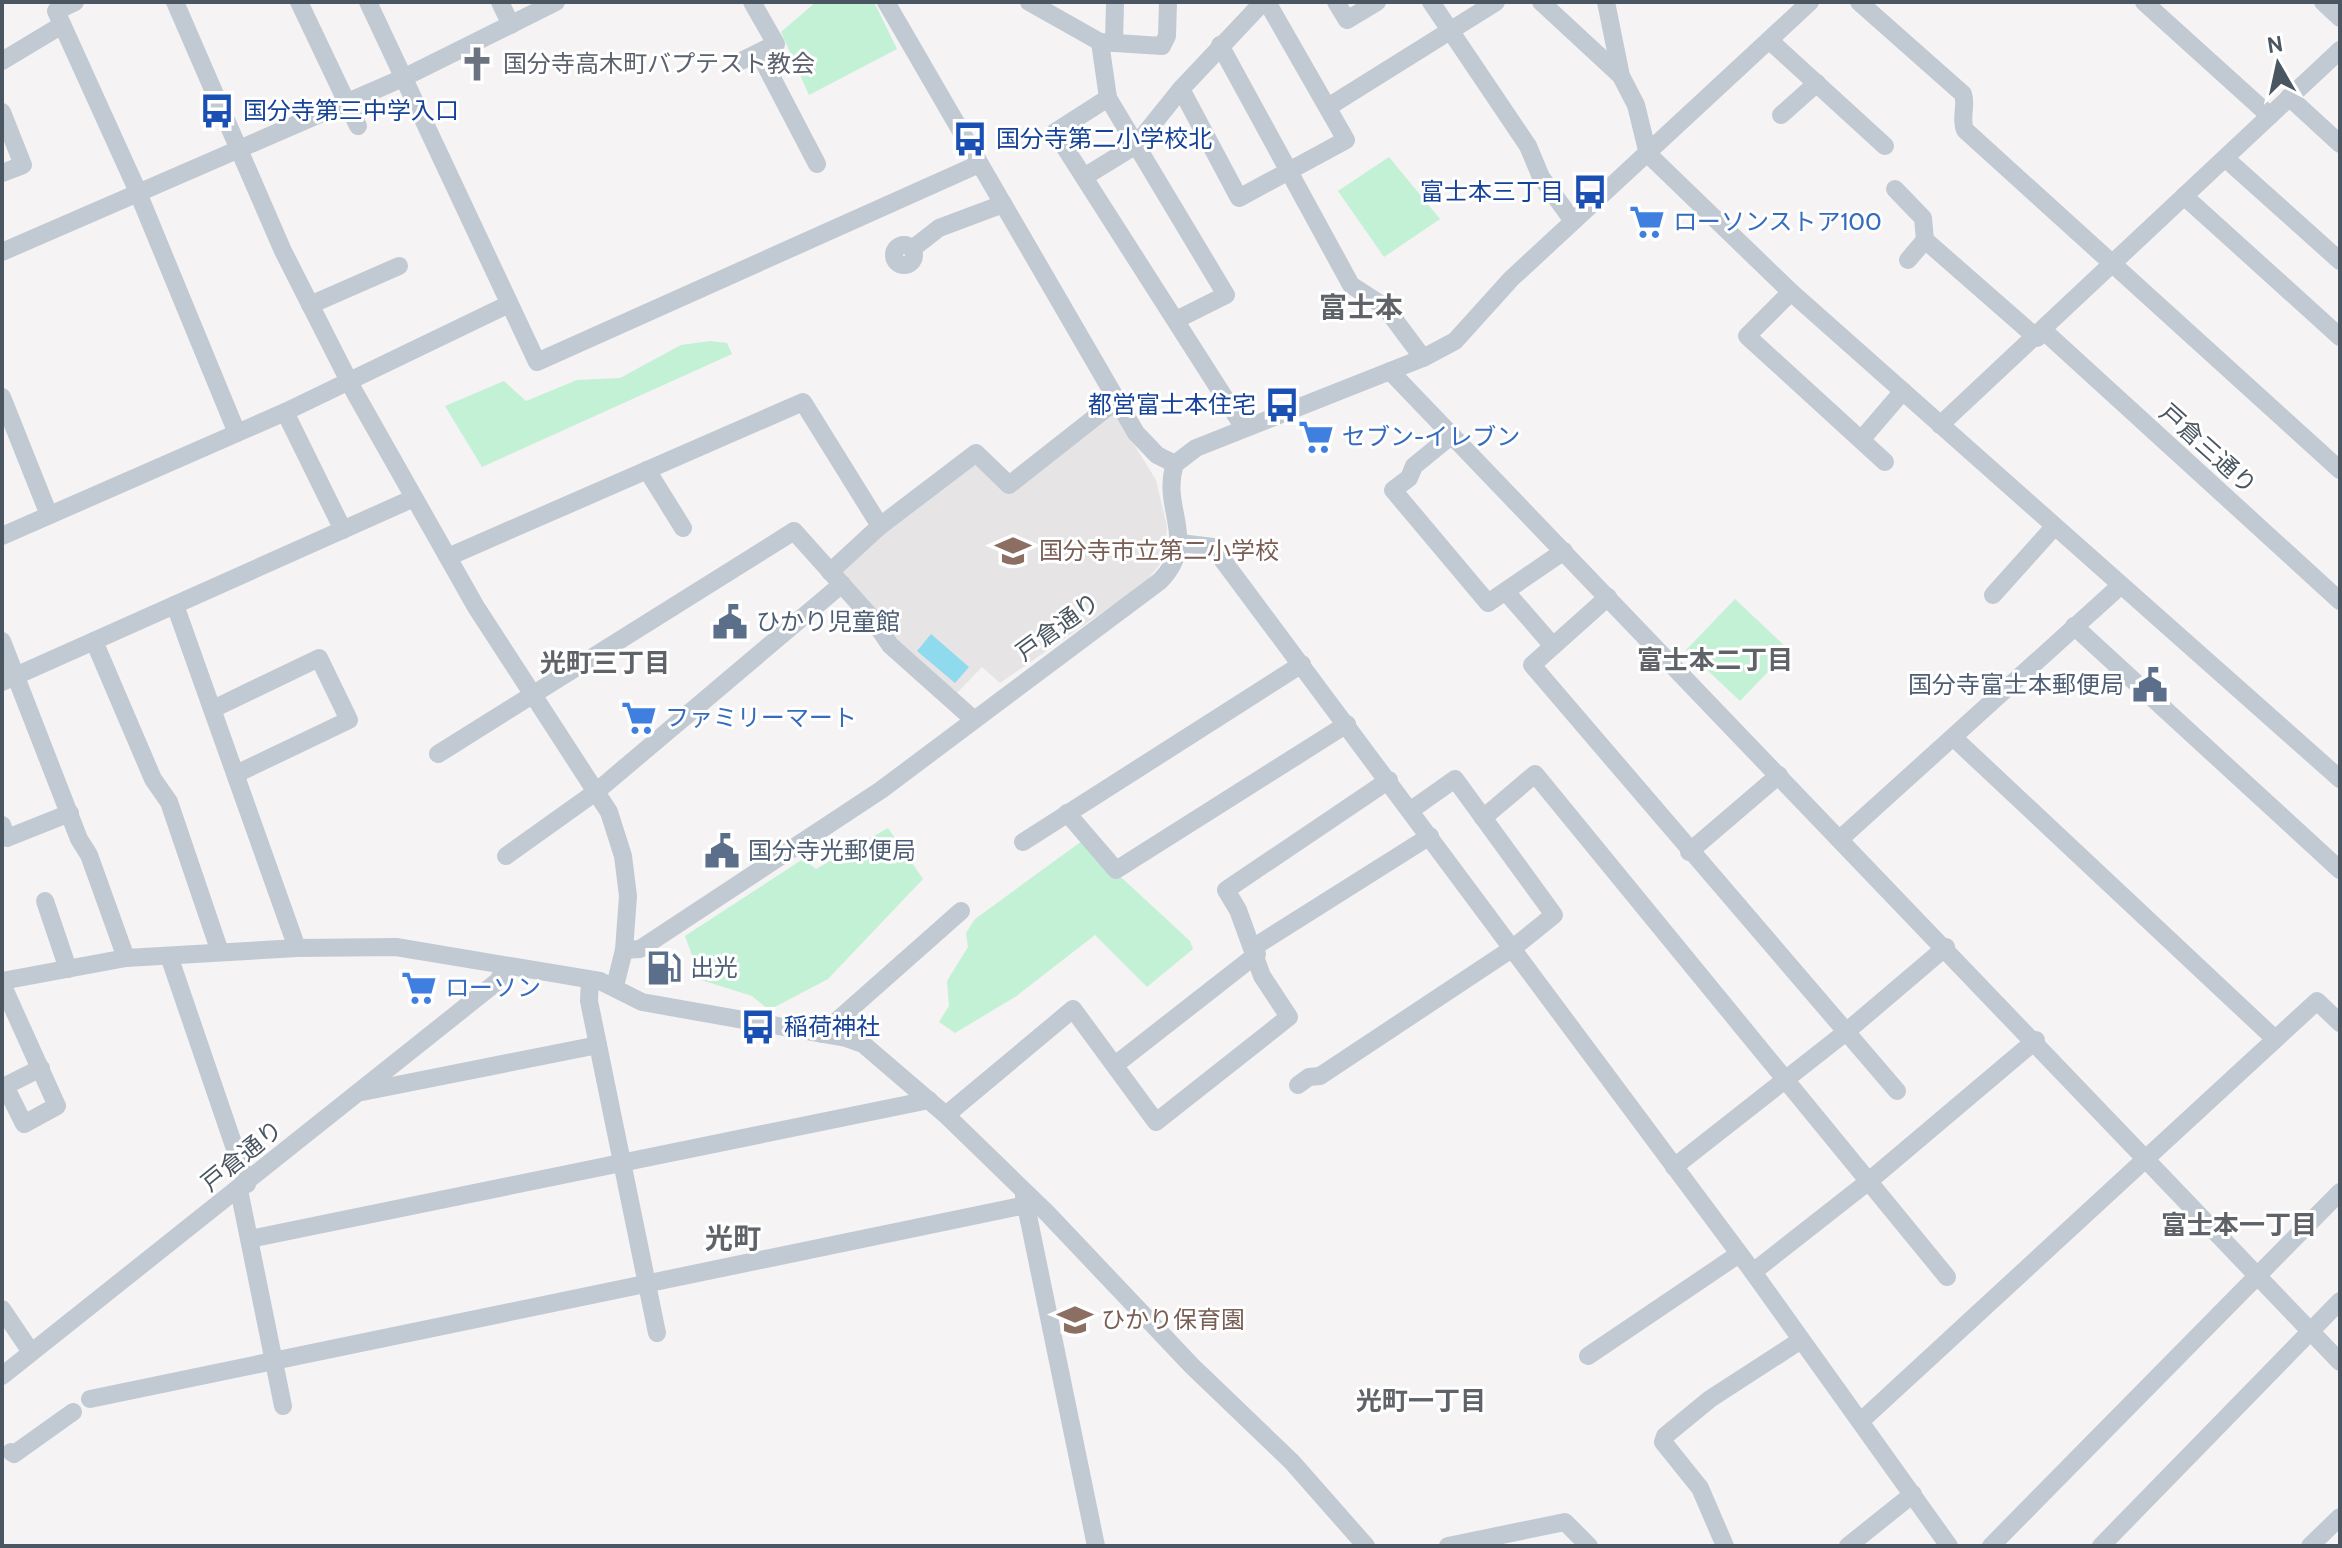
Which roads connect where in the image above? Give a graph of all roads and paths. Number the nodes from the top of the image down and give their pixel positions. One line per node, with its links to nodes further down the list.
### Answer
1 (75, 2): 25 (street)
2 (175, 2): 50 (street)
3 (299, 2): 41 (street)
4 (368, 2): 36 (street)
5 (500, 2): 26 (street)
6 (556, 2): 26 (street)
7 (752, 2): 32 (street)
8 (886, 2): 54 (street)
9 (1029, 2): 23 (street)
10 (1115, 2): 29 (street)
11 (1168, 2): 29 (street)
12 (1265, 2): 30 (street); 42 (street)
13 (1336, 2): 14 (street)
14 (1377, 2)
15 (1431, 2): 27 (street)
16 (1496, 2): 27 (street)
17 (1541, 2): 35 (street)
18 (1606, 2): 35 (street)
19 (1810, 2): 28 (street)
20 (1859, 2): 68 (street)
21 (2144, 2): 45 (street)
22 (2323, 2): 24 (street)
23 (1062, 11): 29 (street)
24 (2340, 18)
25 (62, 25): 33 (street); 59 (street)
26 (511, 25): 36 (street)
27 (1449, 33): 42 (street); 62 (street)
28 (1769, 40): 37 (street); 51 (street)
29 (1107, 42): 40 (street)
30 (1220, 45): 38 (street); 55 (street)
31 (2340, 50): 39 (street)
32 (759, 53): 34 (street); 53 (street)
33 (2, 61)
34 (741, 61)
35 (1621, 76): 51 (street)
36 (403, 78): 41 (street); 71 (street)
37 (1817, 83): 44 (street); 49 (street)
38 (1181, 89): 48 (street); 55 (street)
39 (2289, 97): 45 (street); 47 (street)
40 (1108, 98): 48 (street); 57 (street)
41 (347, 102): 46 (street); 50 (street)
42 (1328, 107): 55 (street)
43 (2, 112): 56 (street)
44 (1781, 115)
45 (2270, 116): 52 (street)
46 (358, 126)
47 (2340, 144)
48 (1136, 145): 57 (street); 73 (street)
49 (1885, 146)
50 (240, 147): 59 (street); 72 (street)
51 (1648, 154): 62 (street); 70 (street)
52 (2225, 158): 60 (street); 67 (street)
53 (817, 164)
54 (979, 164): 61 (street); 71 (street)
55 (1288, 171): 76 (street)
56 (2, 173)
57 (1084, 177): 73 (street)
58 (1895, 189): 63 (street)
59 (135, 191): 65 (street); 85 (street)
60 (2184, 196): 68 (street); 75 (street)
61 (1003, 204): 64 (street); 81 (street)
62 (1573, 221): 76 (street)
63 (1925, 240): 66 (street); 74 (street, 戸倉三通り)
64 (912, 249)
65 (2, 252)
66 (1908, 260)
67 (2340, 261)
68 (2113, 263): 74 (street); 91 (street)
69 (399, 266): 72 (street)
70 (1791, 292): 79 (street); 87 (street)
71 (509, 304): 78 (street)
72 (310, 305): 78 (street)
73 (1176, 320): 84 (street)
74 (2040, 334): 83 (street); 107 (street, 戸倉三通り)
75 (2340, 337)
76 (1423, 358): 77 (street)
77 (1390, 371): 84 (street); 86 (street)
78 (349, 382): 82 (street); 92 (street)
79 (1903, 391): 83 (street); 87 (street)
80 (2, 397): 93 (street)
81 (1117, 400): 89 (street); 94 (street)
82 (285, 412): 85 (street); 97 (street)
83 (1940, 425): 95 (street)
84 (1244, 428): 89 (street)
85 (237, 433): 93 (street)
86 (1452, 435): 100 (street); 104 (street)
87 (1861, 440): 88 (street)
88 (1885, 462)
89 (1175, 464): 99 (street)
90 (647, 470): 94 (street); 96 (street); 101 (street)
91 (2340, 470)
92 (414, 498): 97 (street); 101 (street)
93 (49, 515): 98 (street)
94 (880, 526): 102 (street)
95 (2054, 527): 103 (street); 105 (street)
96 (683, 528)
97 (343, 530): 108 (street)
98 (2, 536)
99 (1180, 543): 113 (street); 117 (street, 戸倉通り)
100 (1564, 551): 104 (street); 106 (street)
101 (448, 557): 115 (street)
102 (836, 578): 115 (street); 117 (street); 125 (street)
103 (2120, 586): 109 (street); 123 (street)
104 (1507, 593): 112 (street)
105 (1993, 595)
106 (1608, 597): 112 (street); 122 (street)
107 (2340, 601)
108 (175, 605): 111 (street); 116 (street)
109 (2074, 626): 119 (street); 136 (street)
110 (2, 641): 114 (street)
111 (94, 641): 114 (street); 144 (street)
112 (1553, 646): 134 (street)
113 (1302, 664): 118 (street); 128 (street)
114 (9, 678): 127 (street)
115 (531, 694): 120 (street); 125 (street)
116 (213, 709): 121 (street); 121 (street)
117 (973, 719): 142 (street, 戸倉通り)
118 (1347, 724): 124 (street); 128 (street)
119 (1954, 738): 132 (street); 155 (street)
120 (438, 754)
121 (236, 774): 140 (street)
122 (1779, 775): 132 (street); 134 (street)
123 (2340, 779)
124 (1389, 780): 126 (street); 143 (street)
125 (597, 791): 135 (street); 142 (street)
126 (1411, 810): 129 (street); 131 (street)
127 (70, 813): 130 (street); 146 (street)
128 (1067, 813): 133 (street)
129 (1483, 818): 141 (street); 160 (street)
130 (2, 825)
131 (1430, 836): 141 (street); 143 (street)
132 (1840, 839): 139 (street)
133 (1023, 842)
134 (1689, 852): 153 (street)
135 (506, 856)
136 (2340, 870)
137 (45, 901): 148 (street)
138 (961, 911): 154 (street)
139 (1946, 947): 153 (street); 156 (street)
140 (297, 948): 144 (street); 147 (street)
141 (1513, 948): 161 (street); 168 (street)
142 (624, 950): 151 (street)
143 (1255, 951): 158 (street); 158 (street)
144 (220, 952): 145 (street)
145 (169, 956): 146 (street); 170 (street)
146 (126, 958): 148 (street)
147 (506, 967): 149 (street); 163 (street, 戸倉通り)
148 (68, 969): 150 (street)
149 (590, 980): 151 (street); 157 (street)
150 (2, 982): 159 (street)
151 (615, 986): 154 (street)
152 (2340, 1023): 155 (street)
153 (1846, 1032): 160 (street); 162 (street)
154 (822, 1034): 164 (street)
155 (2275, 1039): 166 (street)
156 (2036, 1040): 166 (street); 169 (street)
157 (598, 1045): 163 (street); 167 (street)
158 (1115, 1065): 165 (street)
159 (41, 1068)
160 (1785, 1078): 168 (street); 169 (street)
161 (1298, 1085)
162 (1897, 1091)
163 (359, 1093): 170 (street, 戸倉通り)
164 (929, 1100): 165 (street); 167 (street)
165 (946, 1115): 172 (street)
166 (2146, 1157): 176 (street); 192 (street)
167 (622, 1162): 173 (street); 178 (street)
168 (1674, 1167): 174 (street)
169 (1869, 1181): 175 (street); 177 (street)
170 (243, 1187): 173 (street); 184 (street, 戸倉通り)
171 (2340, 1192): 176 (street)
172 (1024, 1197): 178 (street); 196 (street); 197 (street)
173 (250, 1239): 186 (street)
174 (1739, 1254): 175 (street); 185 (street)
175 (1753, 1272): 183 (street)
176 (2257, 1276): 181 (street); 203 (street)
177 (1947, 1277)
178 (647, 1283): 182 (street); 186 (street)
179 (2340, 1301): 181 (street)
180 (2, 1309): 184 (street)
181 (2310, 1330): 187 (street); 204 (street)
182 (657, 1333)
183 (1801, 1340): 192 (street); 200 (street)
184 (31, 1352): 188 (street, 戸倉通り)
185 (1588, 1356)
186 (273, 1360): 189 (street); 190 (street)
187 (2340, 1362)
188 (2, 1376)
189 (90, 1399)
190 (283, 1406)
191 (73, 1412): 193 (street)
192 (1861, 1421): 194 (street)
193 (5, 1450)
194 (1913, 1494): 201 (street); 202 (street)
195 (2340, 1517): 205 (street)
196 (1096, 1546)
197 (1366, 1546)
198 (1448, 1546): 199 (street)
199 (1589, 1546)
200 (1725, 1546)
201 (1848, 1546)
202 (1949, 1546)
203 (1991, 1546)
204 (2101, 1546)
205 (2310, 1546)

